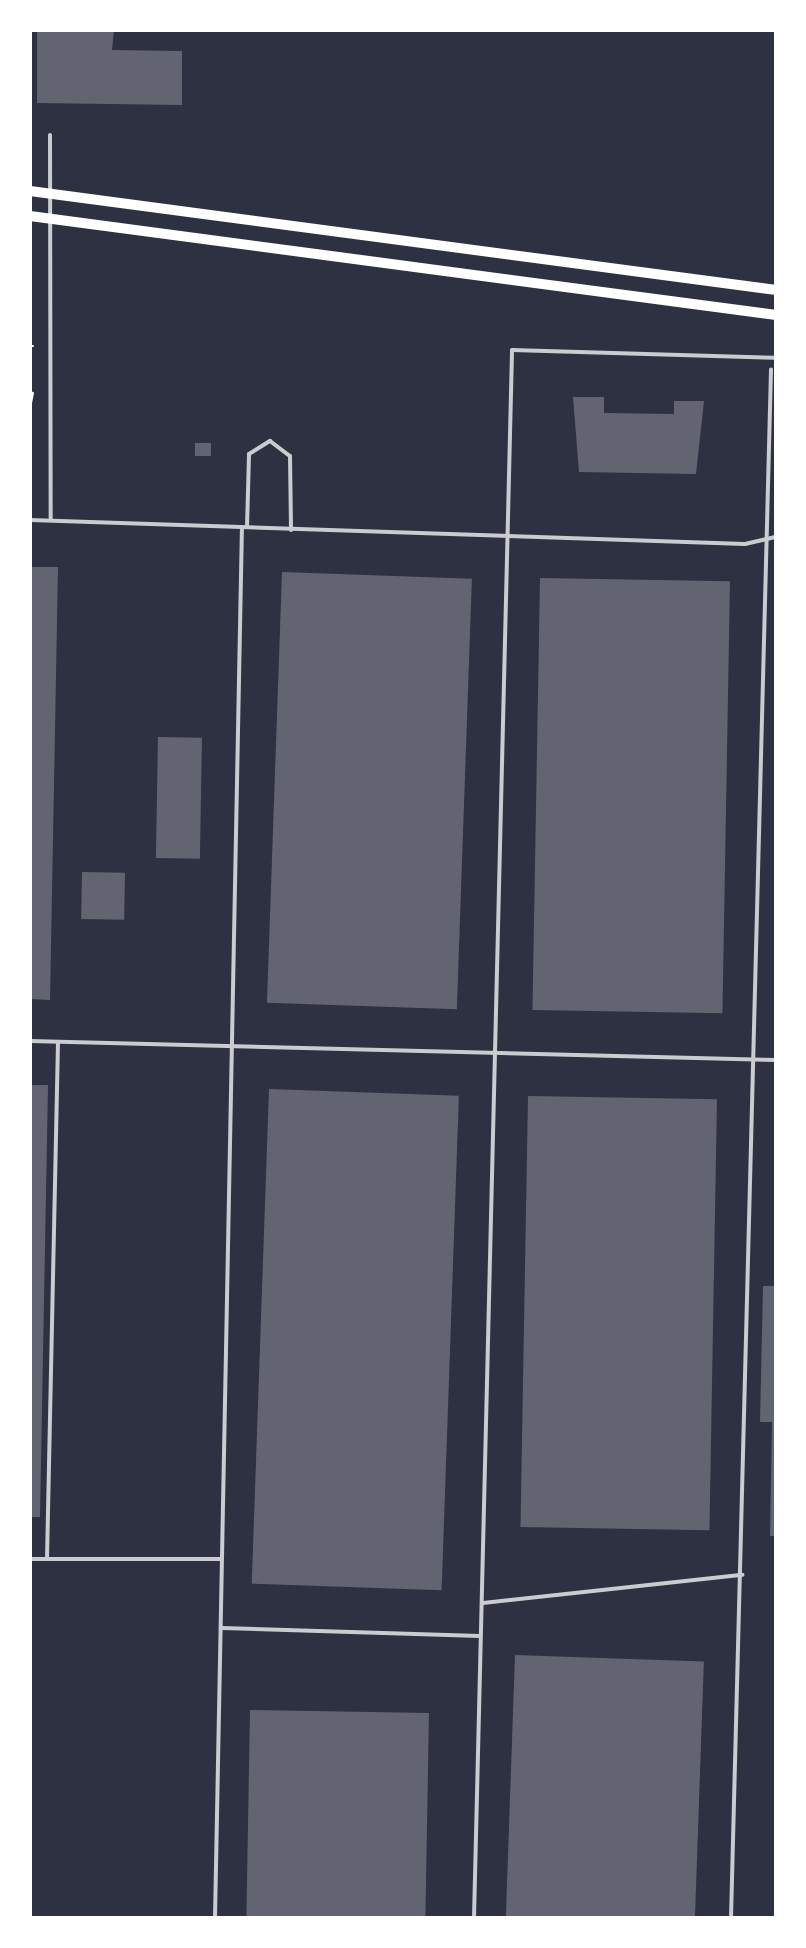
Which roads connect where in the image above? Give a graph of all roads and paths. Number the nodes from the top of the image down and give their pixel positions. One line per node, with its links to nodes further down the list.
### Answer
1 (50, 135): 3 (lane)
2 (30, 191): 3 (main road)
3 (50, 193): 5 (lane); 6 (main road)
4 (30, 216): 5 (main road)
5 (50, 219): 7 (main road); 13 (lane)
6 (776, 290)
7 (776, 315)
8 (776, 358): 16 (lane)
9 (770, 370): 18 (lane)
10 (32, 393): 11 (path)
11 (30, 403)
12 (30, 520): 13 (lane)
13 (50, 520): 14 (lane)
14 (245, 529): 15 (lane); 15 (lane); 21 (lane)
15 (290, 530): 16 (lane)
16 (508, 535): 18 (lane); 22 (lane)
17 (776, 537): 18 (lane)
18 (766, 539): 23 (lane)
19 (30, 1042): 20 (lane)
20 (58, 1042): 21 (lane); 27 (lane)
21 (236, 1047): 22 (lane); 26 (lane)
22 (495, 1053): 23 (lane); 29 (lane)
23 (754, 1059): 24 (lane); 28 (lane)
24 (776, 1060)
25 (30, 1558): 27 (lane)
26 (221, 1558): 27 (lane); 30 (lane)
27 (47, 1559)
28 (742, 1574): 29 (lane); 34 (lane)
29 (482, 1604): 31 (lane)
30 (222, 1628): 31 (lane); 32 (lane)
31 (480, 1636): 33 (lane)
32 (215, 1918)
33 (474, 1918)
34 (731, 1918)

